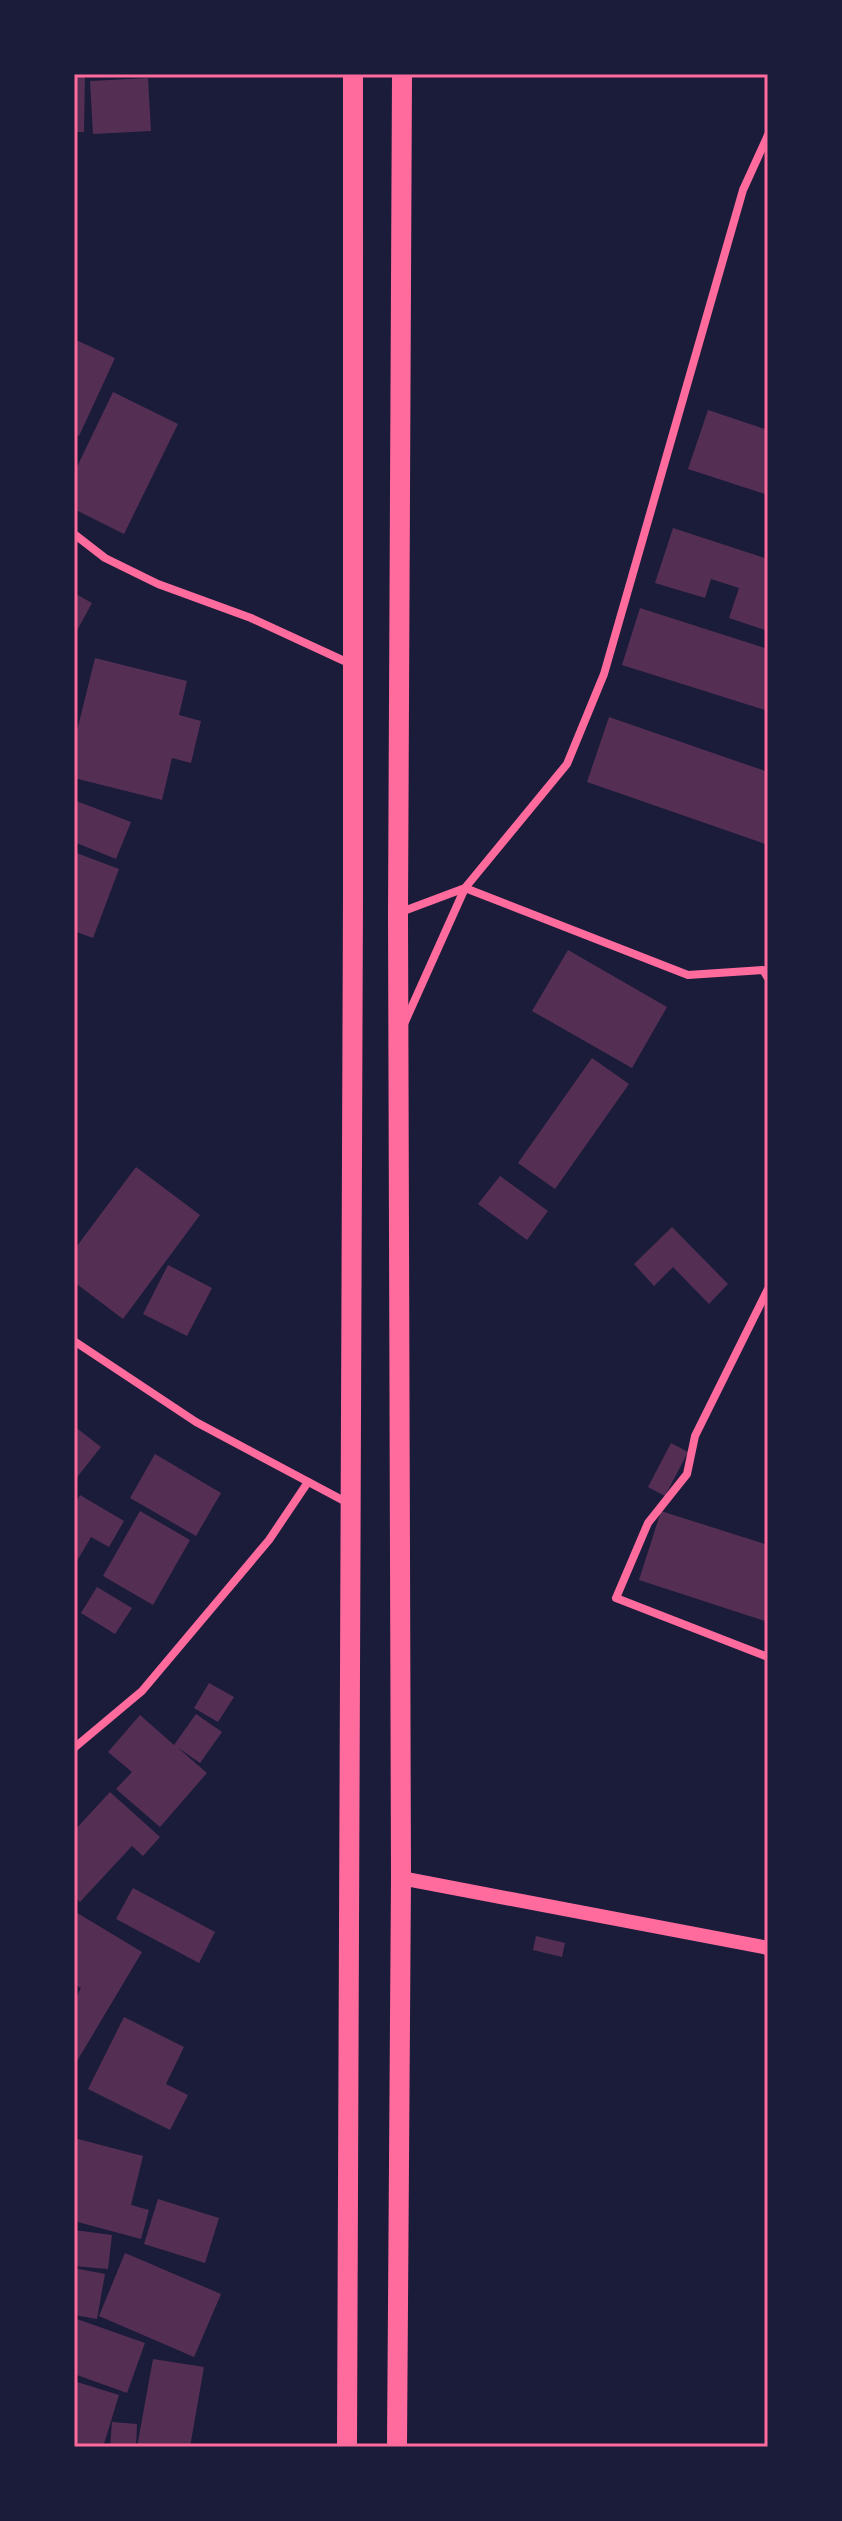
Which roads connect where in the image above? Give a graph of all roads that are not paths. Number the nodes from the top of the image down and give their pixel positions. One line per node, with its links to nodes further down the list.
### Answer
1 (353, 74): 5 (main road)
2 (402, 74): 7 (main road)
3 (768, 135): 6 (street)
4 (74, 534): 5 (street)
5 (353, 665): 13 (main road)
6 (465, 888): 7 (street); 8 (street); 9 (street)
7 (398, 913): 9 (main road)
8 (768, 978)
9 (398, 1038): 16 (main road)
10 (768, 1289): 14 (street)
11 (74, 1341): 12 (street)
12 (308, 1482): 13 (street); 15 (street)
13 (351, 1505): 18 (main road)
14 (768, 1657)
15 (74, 1748)
16 (401, 1878): 17 (street); 19 (main road)
17 (768, 1948)
18 (347, 2447)
19 (397, 2447)

